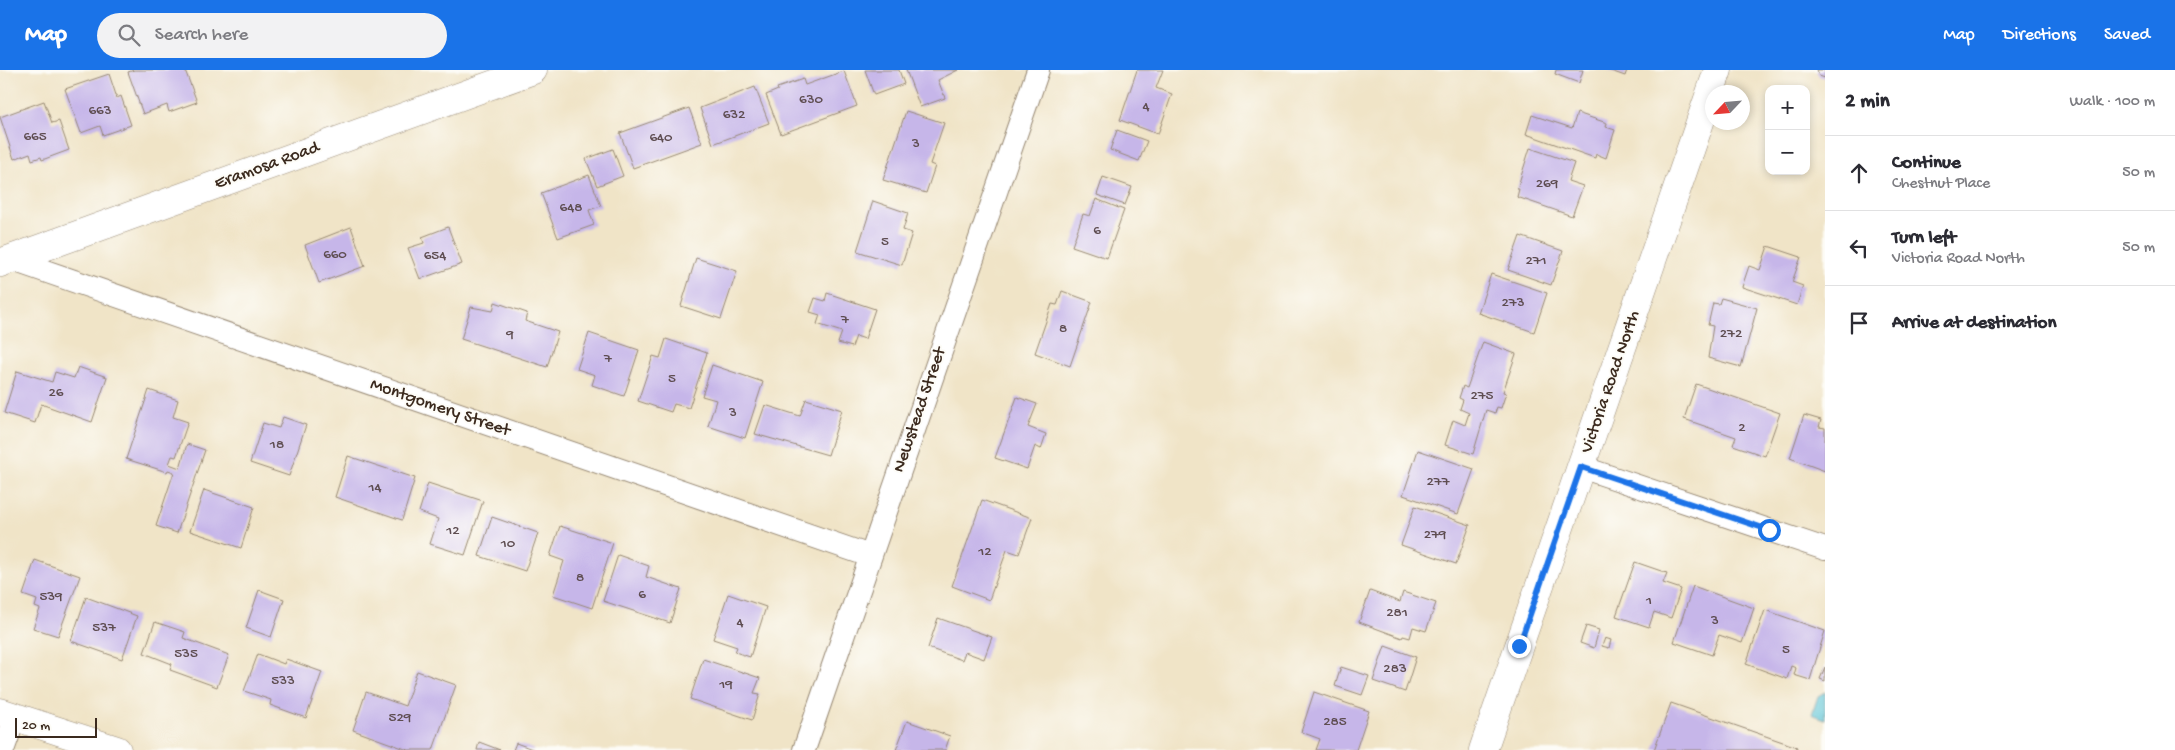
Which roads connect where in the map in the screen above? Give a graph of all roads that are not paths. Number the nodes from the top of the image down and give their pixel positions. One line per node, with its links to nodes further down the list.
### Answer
1 (533, 70): 4 (main road, Eramosa Road)
2 (1038, 70): 7 (street, Newstead Street)
3 (1718, 70): 5 (main road, Victoria Road North)
4 (5, 261): 7 (street, Montgomery Street)
5 (1581, 467): 6 (street); 12 (main road, Victoria Road North)
6 (1825, 549)
7 (870, 556): 11 (street, Newstead Street)
8 (8, 714): 9 (street); 10 (main road)
9 (3, 750)
10 (117, 750)
11 (804, 750)
12 (1483, 750)

